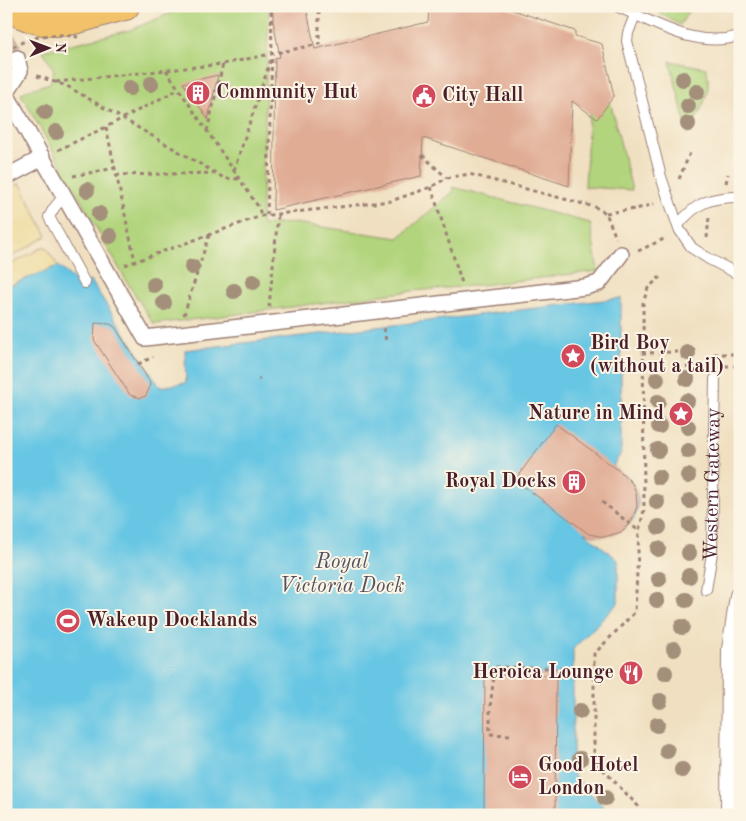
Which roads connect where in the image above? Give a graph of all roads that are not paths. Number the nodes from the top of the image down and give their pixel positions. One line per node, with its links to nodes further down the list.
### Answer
1 (125, 6): 4 (main road)
2 (623, 8): 3 (lane)
3 (635, 15): 5 (lane); 12 (lane)
4 (13, 20)
5 (740, 36)
6 (17, 58): 7 (street)
7 (6, 94): 8 (street)
8 (48, 155): 9 (street); 10 (street)
9 (6, 177)
10 (64, 196): 13 (street); 15 (lane)
11 (740, 197): 12 (lane)
12 (678, 226): 14 (lane)
13 (621, 254)
14 (740, 275)
15 (85, 283)
16 (715, 379): 17 (lane, Western Gateway)
17 (706, 590)
18 (740, 596): 19 (street)
19 (731, 815)

